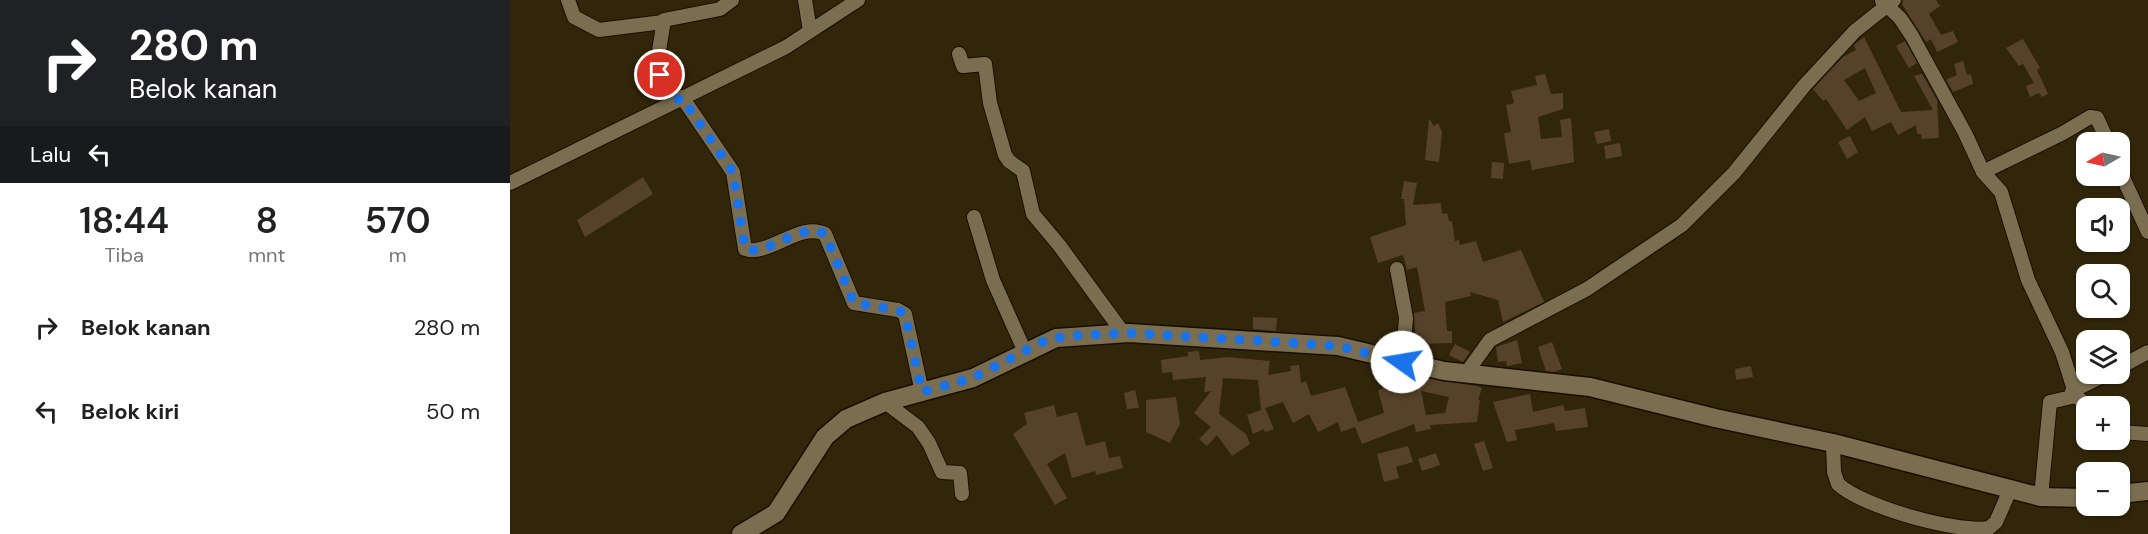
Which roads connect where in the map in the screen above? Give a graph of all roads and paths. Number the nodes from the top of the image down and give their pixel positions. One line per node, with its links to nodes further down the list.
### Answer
1 (568, 0): 6 (street)
2 (732, 0): 6 (street)
3 (805, 0): 7 (street)
4 (858, 0): 7 (street)
5 (1887, 2): 11 (street); 22 (street)
6 (663, 22): 9 (street)
7 (810, 31): 9 (street)
8 (959, 54): 17 (street)
9 (677, 100): 12 (street); 24 (street)
10 (2103, 132): 11 (street)
11 (1983, 172): 25 (street)
12 (510, 183)
13 (2127, 186): 15 (street)
14 (974, 217): 18 (street)
15 (2148, 232)
16 (1397, 269): 20 (street)
17 (1124, 334): 18 (street); 20 (street)
18 (1024, 352): 24 (street)
19 (2148, 352): 21 (street)
20 (1402, 362): 22 (street)
21 (2130, 362)
22 (1467, 372): 29 (street)
23 (2090, 384): 25 (street)
24 (922, 392): 26 (street)
25 (2074, 394): 34 (street)
26 (885, 402): 33 (street); 36 (street)
27 (2130, 433): 28 (street)
28 (2148, 434)
29 (1833, 443): 30 (street); 30 (street)
30 (2010, 490): 34 (street)
31 (2148, 491): 32 (street)
32 (2130, 493)
33 (962, 494)
34 (2041, 497): 35 (street)
35 (2076, 498)
36 (741, 534)

